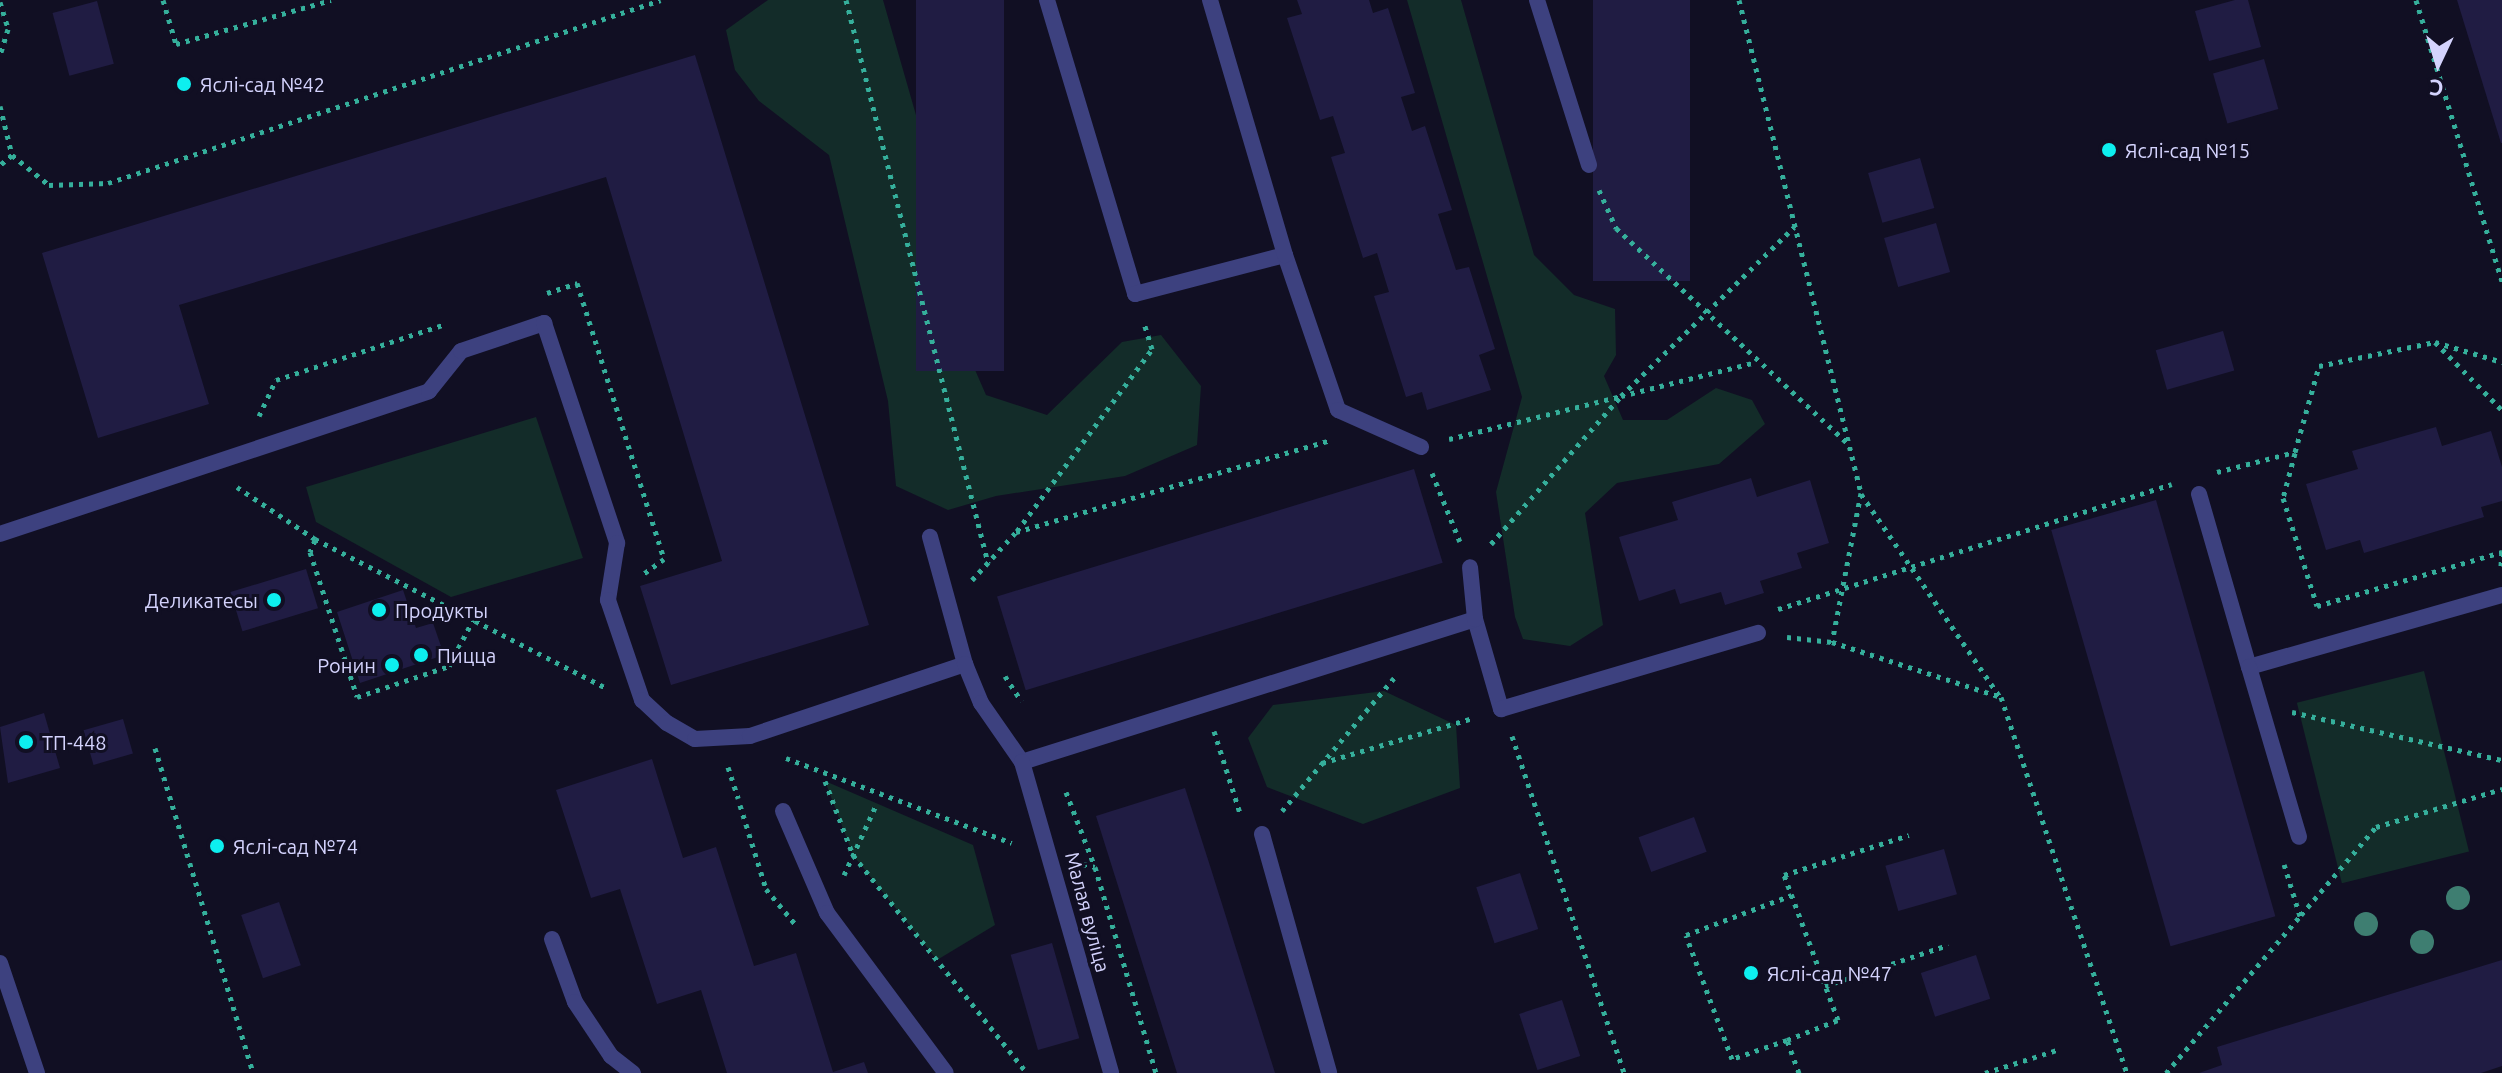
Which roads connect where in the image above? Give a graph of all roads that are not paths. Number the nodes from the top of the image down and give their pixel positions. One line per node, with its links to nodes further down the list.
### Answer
1 (1047, 0): 5 (street)
2 (1210, 0): 5 (street)
3 (1537, 0): 4 (street)
4 (1589, 165)
5 (1285, 255): 6 (street)
6 (1421, 447)
7 (2199, 494): 15 (street)
8 (0, 534): 14 (street)
9 (930, 537): 14 (street, Малая вуліца)
10 (1470, 567): 12 (street)
11 (2502, 595): 15 (street)
12 (1475, 619): 13 (street); 16 (street)
13 (1758, 633)
14 (965, 664): 16 (street, Малая вуліца)
15 (2249, 667): 19 (street)
16 (1022, 762): 26 (street, Малая вуліца)
17 (783, 811): 25 (street)
18 (1262, 834): 27 (street)
19 (2299, 837)
20 (552, 939): 24 (street)
21 (0, 963): 22 (street)
22 (6, 1006): 23 (street)
23 (37, 1073)
24 (633, 1073)
25 (946, 1073)
26 (1111, 1073)
27 (1329, 1073)

